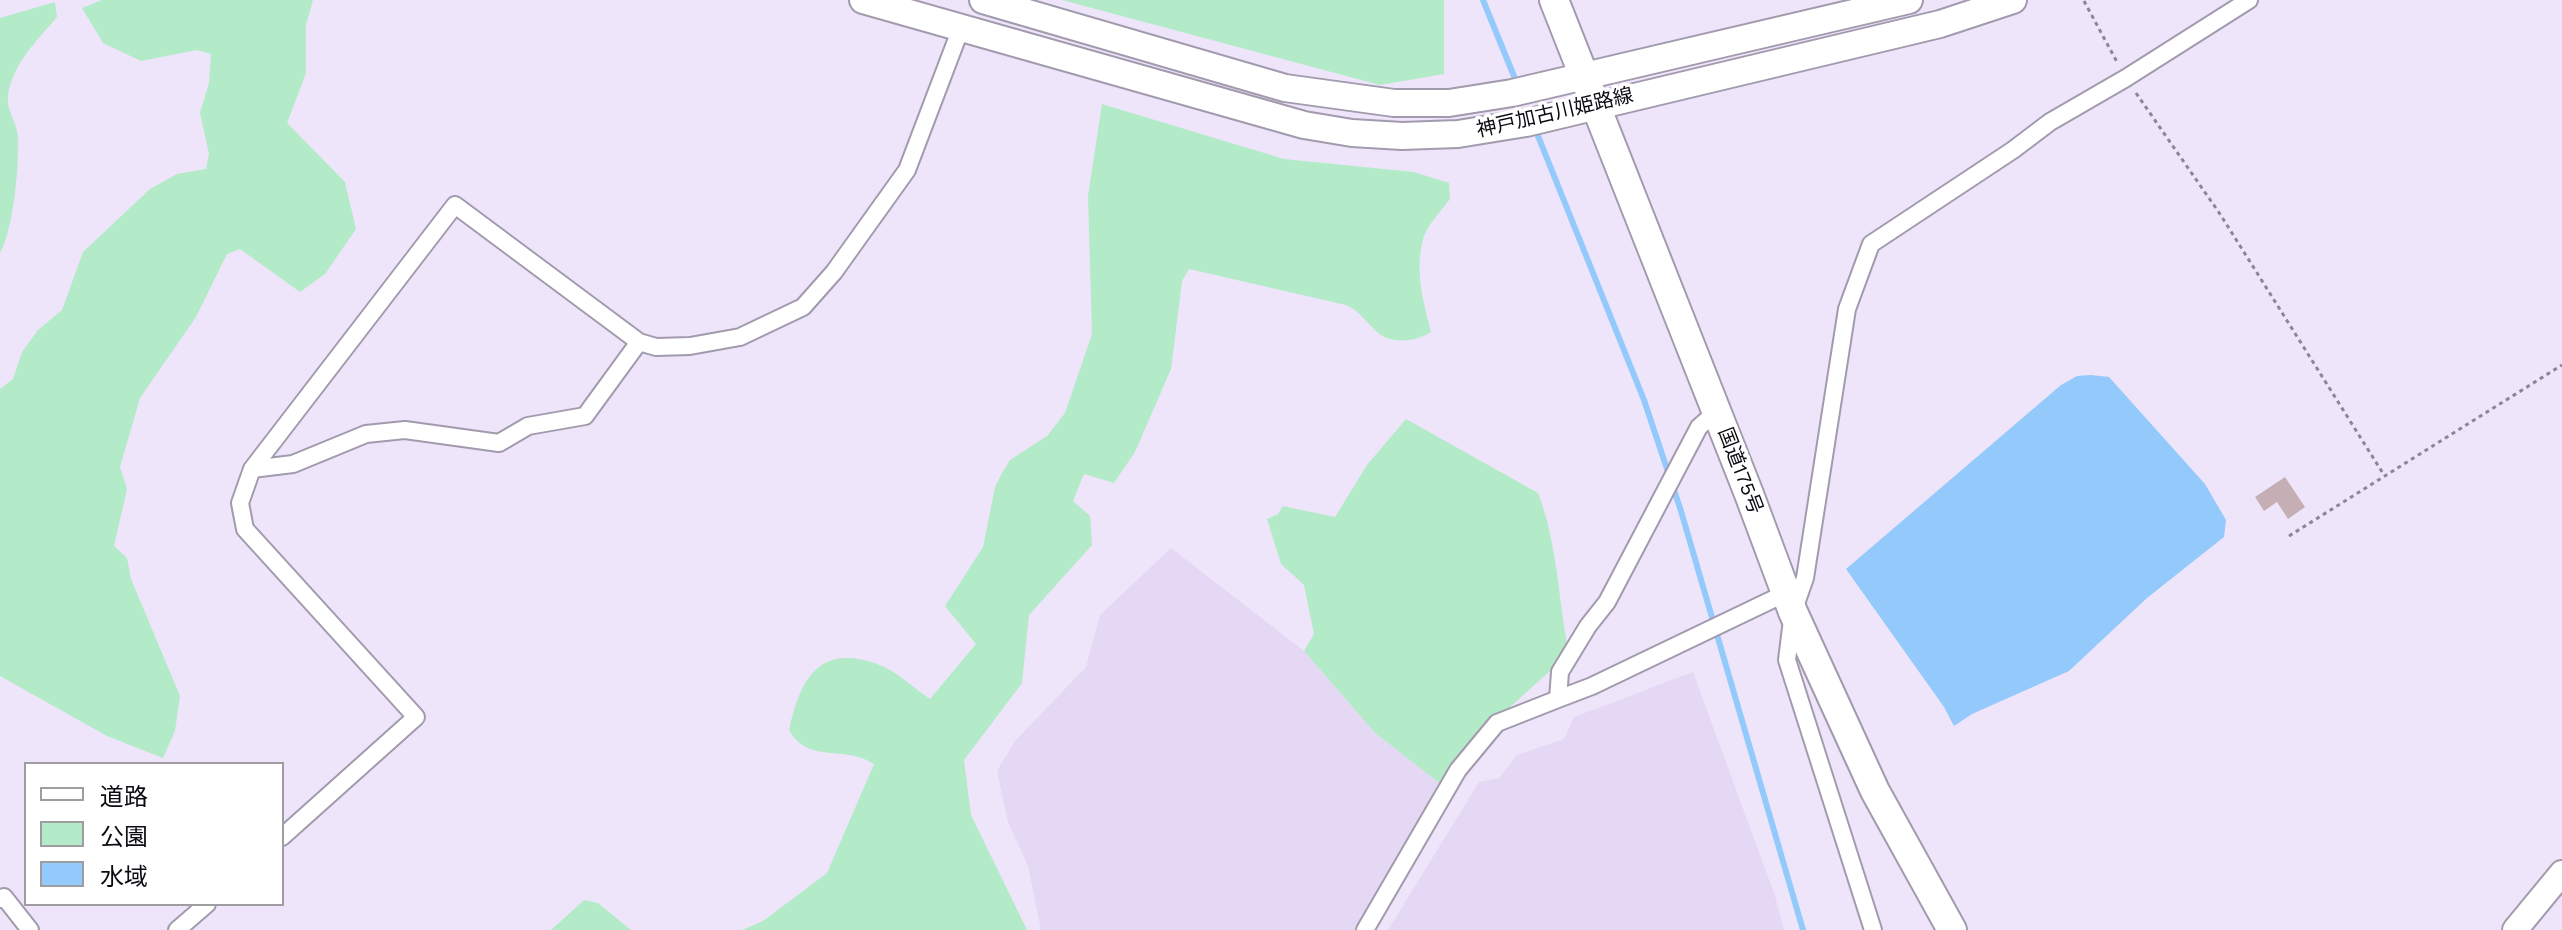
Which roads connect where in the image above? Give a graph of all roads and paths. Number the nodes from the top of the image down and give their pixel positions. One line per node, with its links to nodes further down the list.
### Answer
1 (863, 0): 8 (main road, 神戸加古川姫路線)
2 (983, 0): 9 (main road, 神戸加古川姫路線)
3 (1554, 0): 9 (highway, 国道175号)
4 (1909, 0): 9 (main road, 神戸加古川姫路線)
5 (2013, 0): 11 (main road, 神戸加古川姫路線)
6 (2249, 0): 10 (street)
7 (2084, 1): 10 (path)
8 (961, 28): 11 (main road, 神戸加古川姫路線); 12 (street)
9 (1582, 75): 11 (highway, 国道175号)
10 (2126, 78): 16 (path); 18 (street)
11 (1594, 105): 14 (highway, 国道175号)
12 (639, 342): 15 (street); 15 (street)
13 (2562, 365): 16 (path)
14 (1716, 412): 18 (highway, 国道175号); 19 (street)
15 (252, 469): 20 (street)
16 (2384, 475): 17 (path)
17 (2289, 536)
18 (1789, 602): 19 (street); 27 (street); 28 (highway, 国道175号)
19 (1558, 699): 26 (street)
20 (284, 835)
21 (2562, 873): 29 (main road)
22 (0, 899): 24 (street)
23 (205, 906): 25 (street)
24 (30, 930)
25 (177, 930)
26 (1365, 930)
27 (1873, 930)
28 (1952, 930)
29 (2515, 930)

